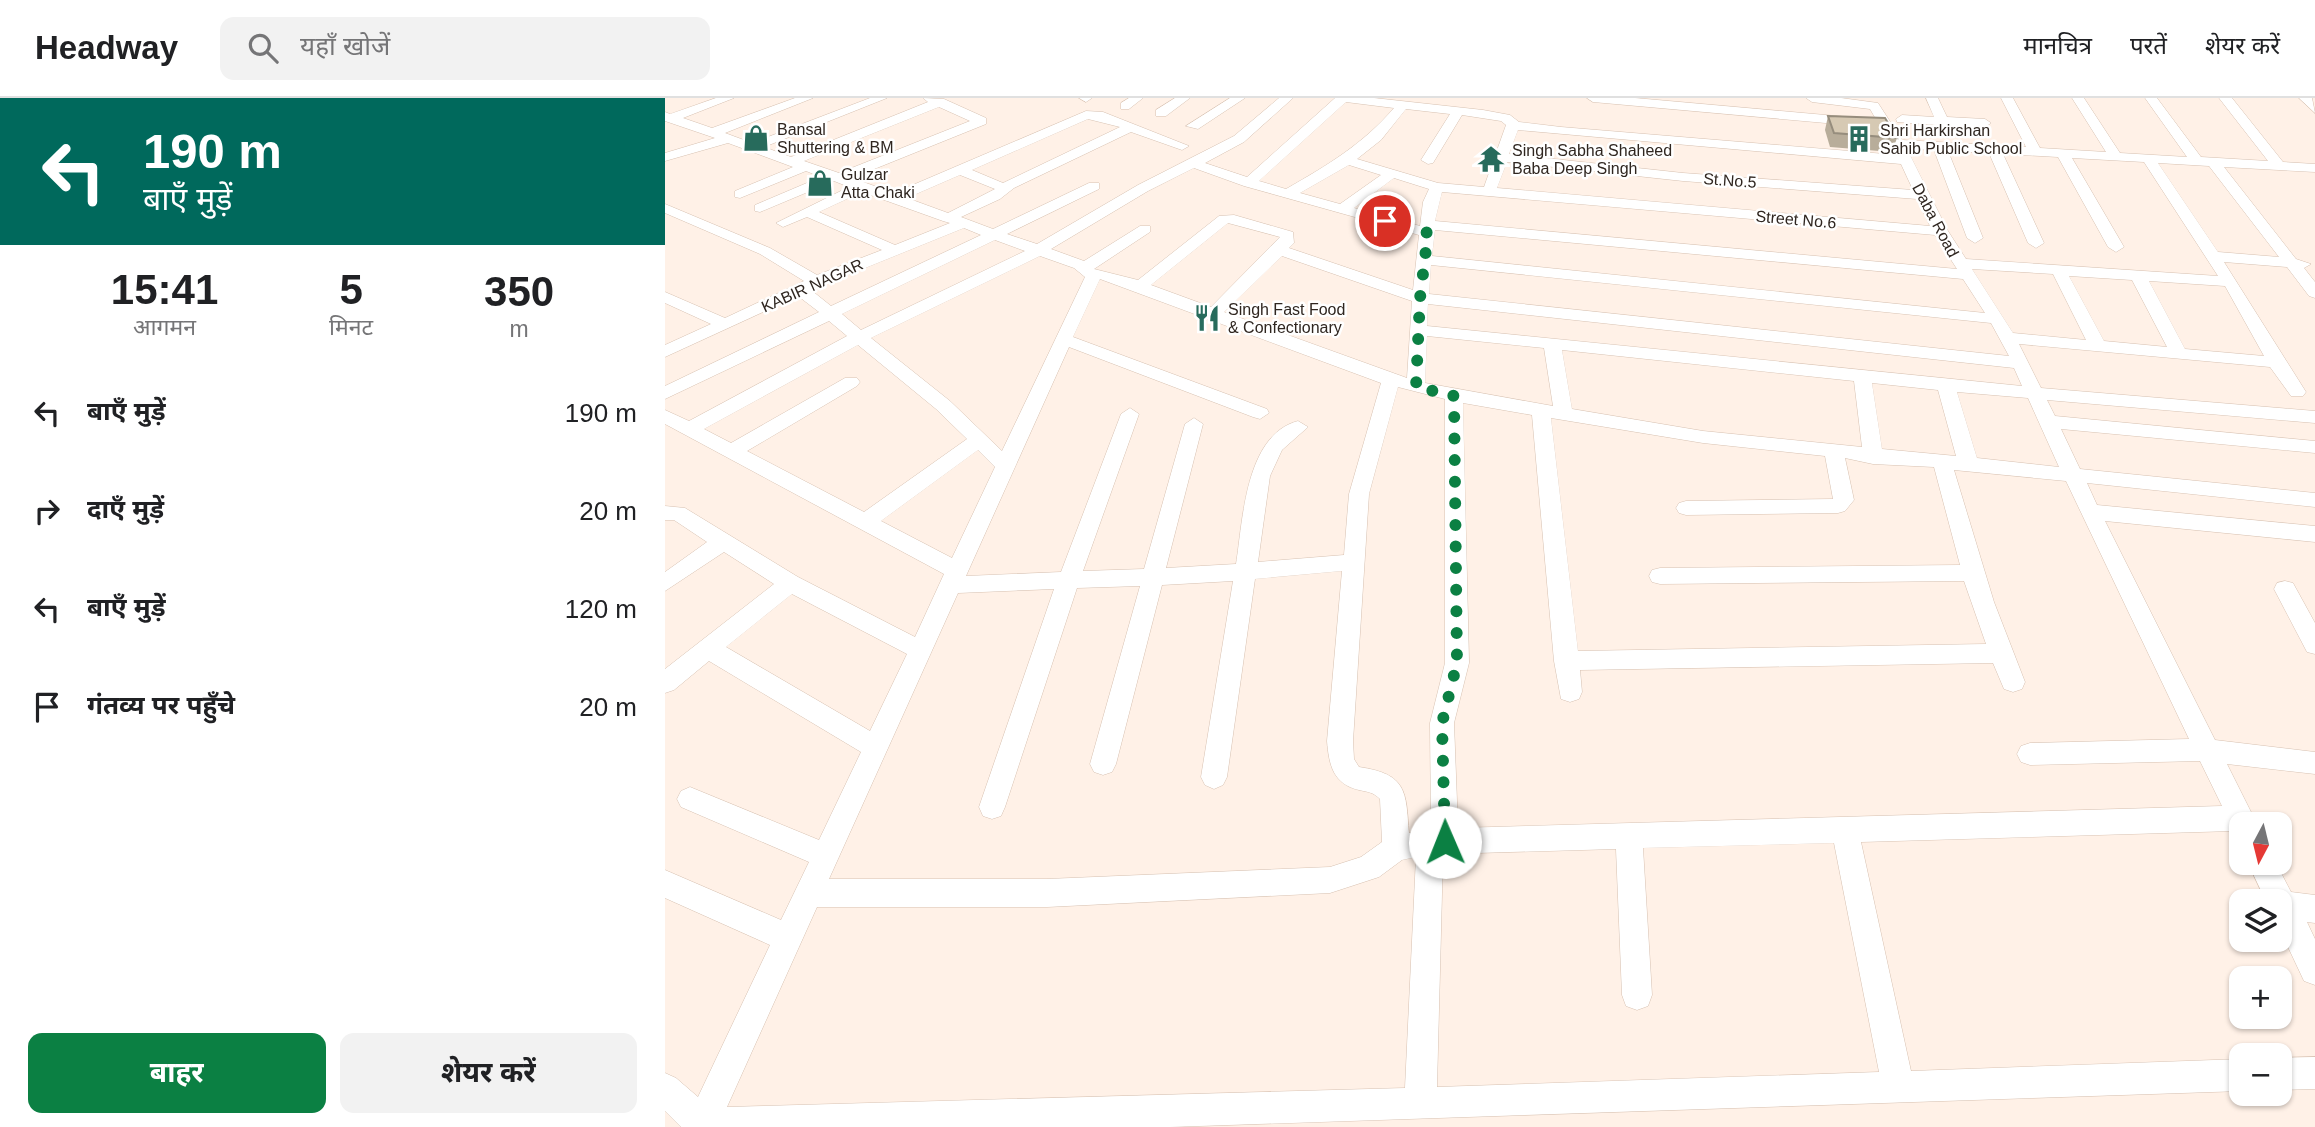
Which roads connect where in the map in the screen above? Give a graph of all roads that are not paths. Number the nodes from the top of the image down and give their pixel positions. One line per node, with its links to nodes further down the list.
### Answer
1 (728, 98): 24 (street)
2 (807, 98): 32 (street)
3 (881, 98): 34 (street)
4 (1137, 98): 20 (street)
5 (1184, 98): 23 (street)
6 (1239, 98): 30 (street)
7 (1287, 98): 48 (street)
8 (1342, 98): 19 (street); 56 (street)
9 (1593, 98): 29 (street)
10 (1812, 98): 18 (street)
11 (1932, 98): 27 (street)
12 (2007, 98): 37 (street)
13 (2078, 98): 40 (street)
14 (2151, 98): 46 (street)
15 (2225, 98): 49 (street)
16 (2305, 98): 21 (street)
17 (935, 100): 47 (street); 55 (street)
18 (1872, 102): 29 (street, Daba Road)
19 (1403, 105): 22 (street); 44 (street)
20 (1125, 106)
21 (2315, 109)
22 (1458, 111): 25 (street); 45 (street)
23 (1161, 113)
24 (668, 117): 32 (street)
25 (1509, 117): 42 (street); 54 (street)
26 (1902, 119): 27 (street)
27 (1943, 121): 28 (street); 35 (street)
28 (1985, 123)
29 (1886, 125): 38 (street, Daba Road)
30 (1193, 126)
31 (1131, 127): 33 (street); 52 (street); 61 (street)
32 (720, 136): 34 (street); 41 (street)
33 (1182, 146)
34 (752, 147): 47 (street)
35 (1947, 147): 36 (street); 38 (street); 78 (street)
36 (1994, 149): 37 (street); 79 (street)
37 (2035, 151): 39 (street)
38 (1902, 152): 54 (street); 65 (street, Daba Road)
39 (2062, 153): 40 (street); 80 (street)
40 (2115, 155): 43 (street)
41 (665, 157)
42 (1499, 157): 54 (street, St.No.5); 62 (street)
43 (2147, 158): 46 (street); 84 (street)
44 (1347, 159): 53 (street); 64 (street)
45 (1428, 160)
46 (2205, 161): 49 (street); 86 (street)
47 (799, 163): 55 (street); 63 (street)
48 (1192, 163): 56 (street); 83 (street)
49 (2279, 166): 50 (street)
50 (2298, 167): 51 (street); 59 (street)
51 (2315, 168)
52 (960, 170): 61 (street); 66 (street)
53 (1392, 173): 60 (street); 70 (street)
54 (1682, 175): 65 (street, St.No.5); 67 (street, Street No.6); 76 (street, Street No.6)
55 (837, 177): 57 (street); 69 (street)
56 (1249, 183): 64 (street)
57 (863, 186): 66 (street); 71 (street)
58 (1094, 186): 77 (street)
59 (2315, 186)
60 (1437, 187): 62 (street); 75 (street)
61 (1004, 188): 72 (street)
62 (1489, 192): 67 (street)
63 (740, 194)
64 (1288, 194): 70 (street)
65 (1920, 195): 76 (street, Daba Road)
66 (895, 198): 72 (street)
67 (1652, 206)
68 (665, 208): 93 (street)
69 (760, 208)
70 (1343, 209): 75 (street)
71 (807, 212): 73 (street); 81 (street)
72 (955, 221): 77 (street); 81 (street, KABIR NAGAR)
73 (783, 223)
74 (1145, 229): 90 (street)
75 (1428, 229): 85 (street); 88 (street)
76 (1940, 231): 88 (street, Daba Road)
77 (993, 234): 83 (street); 98 (street)
78 (1975, 238)
79 (2036, 243)
80 (2116, 247)
81 (895, 250): 93 (street, KABIR NAGAR)
82 (1279, 250): 94 (street); 97 (street); 99 (street)
83 (1037, 251): 90 (street); 104 (street)
84 (2212, 256): 86 (street); 92 (street)
85 (1424, 260): 97 (street); 100 (street)
86 (2295, 264): 87 (street); 95 (street)
87 (2315, 265)
88 (1963, 269): 89 (street); 100 (street, Daba Road)
89 (2058, 269): 91 (street); 108 (street)
90 (1088, 270): 94 (street); 106 (street)
91 (2137, 274): 92 (street); 110 (street)
92 (2230, 282): 111 (street)
93 (808, 285): 98 (street); 101 (street, KABIR NAGAR)
94 (1139, 286): 99 (street)
95 (2315, 293)
96 (665, 297): 101 (street)
97 (1420, 298): 102 (street); 103 (street)
98 (831, 312): 104 (street); 121 (street)
99 (1213, 314): 115 (street)
100 (1997, 319): 105 (street, Daba Road)
101 (725, 324): 109 (street, KABIR NAGAR)
102 (1418, 330): 107 (street); 118 (street)
103 (1748, 336): 112 (street); 113 (street)
104 (857, 338): 132 (street); 133 (street)
105 (2007, 338): 108 (street); 112 (street, Daba Road)
106 (1065, 340): 124 (street); 139 (street)
107 (1552, 344): 113 (street); 127 (street)
108 (2098, 347): 110 (street)
109 (665, 352)
110 (2179, 354): 111 (street)
111 (2276, 362): 120 (street)
112 (2021, 363): 119 (street, Daba Road)
113 (1750, 365): 114 (street)
114 (1861, 376): 117 (street); 137 (street)
115 (1391, 380): 118 (street); 149 (street)
116 (851, 382): 135 (street)
117 (1946, 385): 119 (street); 140 (street)
118 (1416, 387): 122 (street)
119 (2034, 390): 128 (street); 129 (street, Daba Road)
120 (2297, 392)
121 (665, 393)
122 (1454, 396): 123 (street); 179 (street)
123 (1541, 412): 127 (street); 163 (street)
124 (1259, 413)
125 (1130, 414): 155 (street)
126 (665, 416): 132 (street)
127 (1564, 416): 136 (street)
128 (2315, 417)
129 (2049, 422): 134 (street); 141 (street, Daba Road)
130 (1194, 424): 153 (street)
131 (1298, 427): 150 (street)
132 (689, 429): 135 (street)
133 (981, 439): 139 (street); 146 (street)
134 (2315, 447)
135 (730, 452): 146 (street)
136 (1834, 453): 137 (street); 143 (street)
137 (1873, 457): 138 (street)
138 (1943, 464): 140 (street); 151 (street)
139 (1006, 466): 154 (street)
140 (1969, 466): 141 (street)
141 (2074, 476): 142 (street); 144 (street, Daba Road)
142 (2315, 500)
143 (1686, 508)
144 (2090, 512): 147 (street); 168 (street, Daba Road)
145 (665, 513): 148 (street)
146 (864, 523): 154 (street)
147 (2315, 534)
148 (723, 542): 156 (street); 157 (street)
149 (1353, 562): 150 (street); 180 (street)
150 (1244, 571): 153 (street); 172 (street)
151 (1973, 573): 152 (street); 162 (street)
152 (1660, 576)
153 (1153, 577): 155 (street); 171 (street)
154 (954, 578): 155 (street); 161 (street)
155 (1068, 582): 174 (street)
156 (665, 583)
157 (790, 583): 160 (street); 161 (street)
158 (2285, 589): 159 (street)
159 (2315, 645)
160 (709, 649): 165 (street); 167 (street)
161 (921, 649): 167 (street)
162 (2000, 653): 163 (street); 164 (street)
163 (1566, 661): 166 (street)
164 (2013, 682)
165 (665, 684)
166 (1570, 692)
167 (876, 747): 181 (street)
168 (2208, 750): 169 (street); 170 (street); 175 (street, Daba Road)
169 (2030, 754)
170 (2315, 763)
171 (1103, 764)
172 (1214, 777)
173 (690, 799): 181 (street)
174 (992, 807)
175 (2238, 812)
176 (2229, 821): 177 (street)
177 (1845, 828): 178 (street); 193 (street)
178 (1629, 834): 179 (street); 189 (street)
179 (1438, 842): 180 (street); 195 (street)
180 (1396, 848): 183 (street)
181 (827, 857): 183 (street)
182 (665, 884): 187 (street)
183 (810, 893): 187 (street)
184 (2292, 906): 185 (street)
185 (2315, 909)
186 (2292, 923): 188 (street)
187 (788, 938): 196 (street)
188 (2315, 970)
189 (1637, 995)
190 (2315, 1073): 191 (street)
191 (2292, 1074)
192 (2229, 1075): 193 (street)
193 (1898, 1088): 195 (street)
194 (665, 1090): 196 (street)
195 (1420, 1104): 196 (street)
196 (701, 1125)

